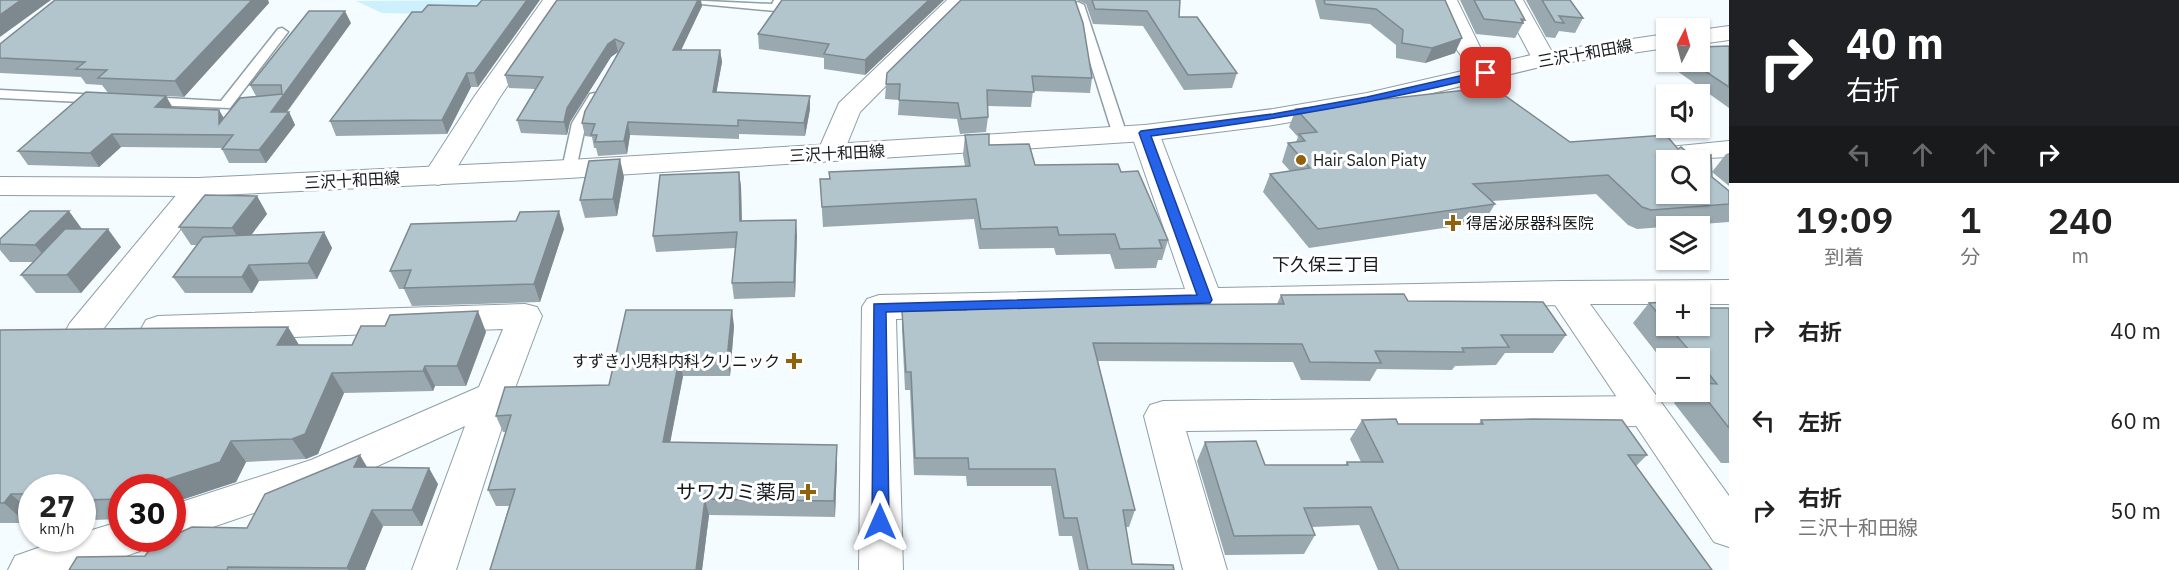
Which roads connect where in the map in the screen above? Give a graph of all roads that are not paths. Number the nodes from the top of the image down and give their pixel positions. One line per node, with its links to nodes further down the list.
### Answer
1 (555, 0): 23 (street)
2 (690, 0): 3 (lane)
3 (780, 0)
4 (960, 0): 21 (street)
5 (1446, 0): 13 (street)
6 (1512, 0): 12 (street)
7 (1078, 5): 18 (lane)
8 (282, 32): 17 (lane)
9 (1729, 33): 10 (street)
10 (1710, 36)
11 (1656, 42): 12 (street, 三沢十和田線)
12 (1544, 59): 13 (street, 三沢十和田線)
13 (1486, 73): 18 (street, 三沢十和田線)
14 (602, 86): 22 (lane)
15 (0, 94): 17 (lane)
16 (248, 104): 17 (lane)
17 (225, 105)
18 (1132, 134): 21 (street, 三沢十和田線); 28 (street)
19 (1729, 149): 20 (street)
20 (1710, 151)
21 (831, 153): 22 (street, 三沢十和田線)
22 (568, 169): 23 (street, 三沢十和田線)
23 (438, 176): 25 (street, 三沢十和田線)
24 (0, 186): 25 (street, 三沢十和田線)
25 (198, 187): 29 (street)
26 (1729, 292): 27 (street)
27 (1564, 293): 28 (street); 32 (street)
28 (1206, 300): 38 (street)
29 (82, 332): 30 (street); 31 (street)
30 (47, 334)
31 (494, 396): 33 (street); 37 (street)
32 (1646, 411): 34 (street); 39 (street)
33 (186, 518)
34 (1729, 529)
35 (108, 544): 36 (street)
36 (30, 570)
37 (434, 570)
38 (880, 570)
39 (1205, 570)

